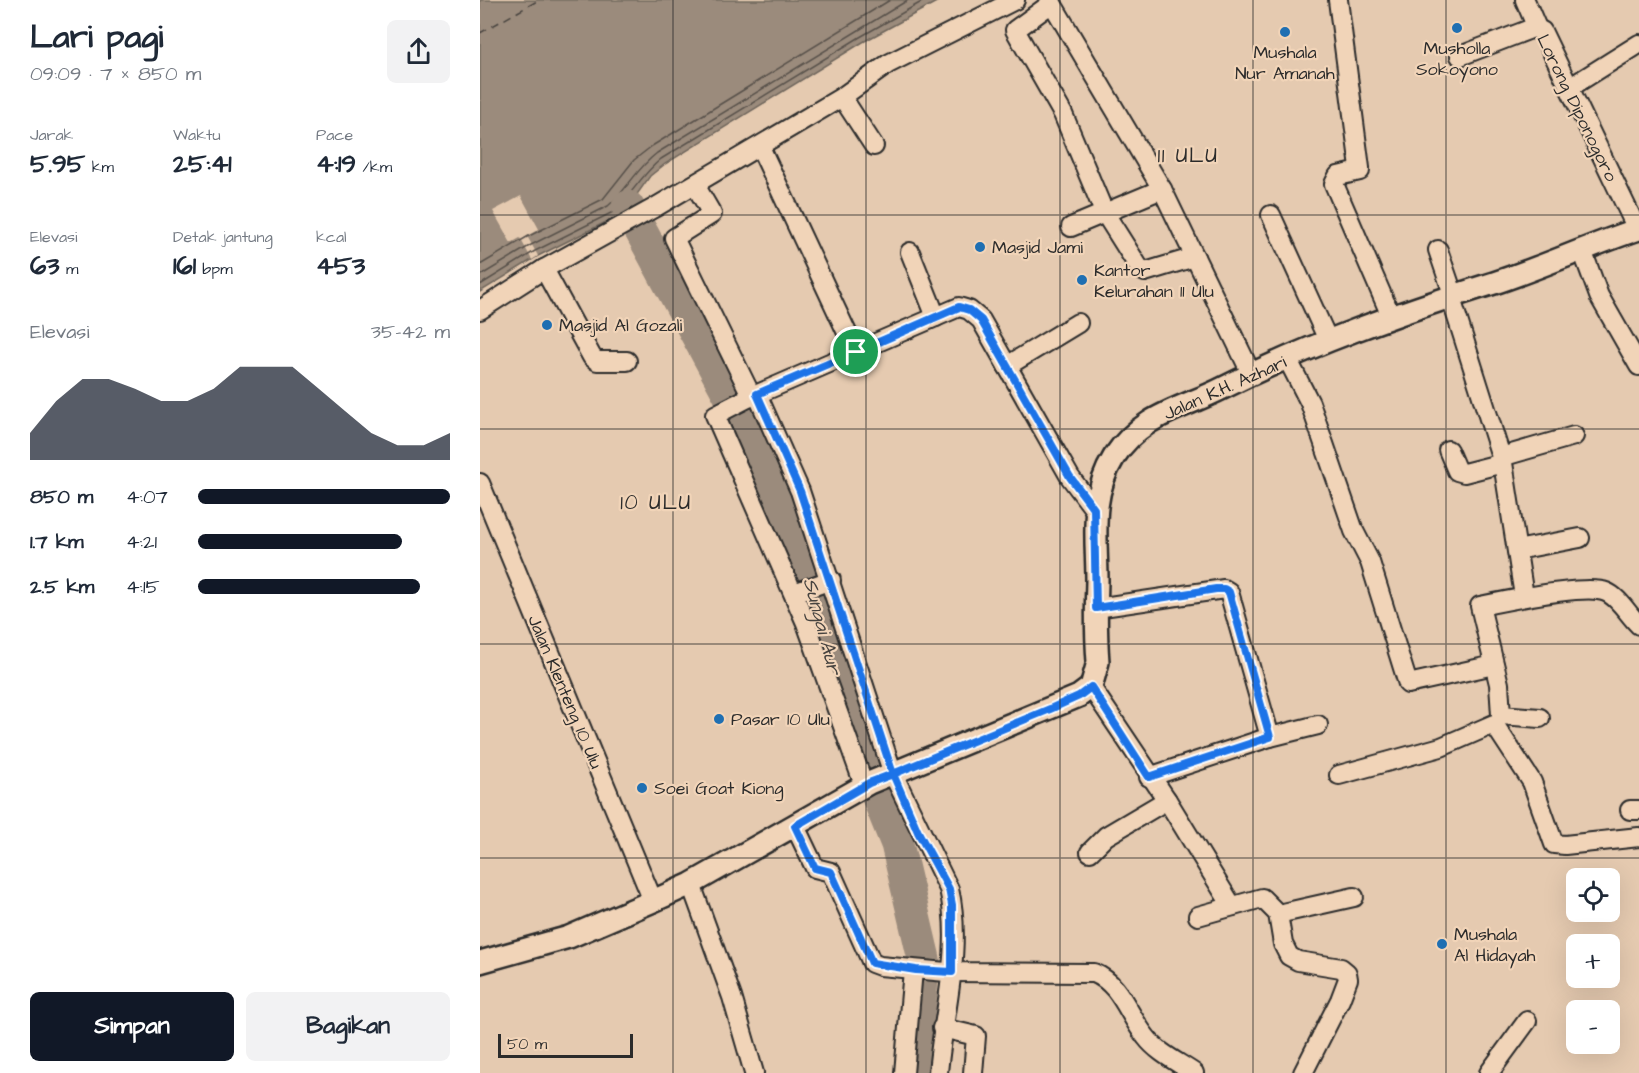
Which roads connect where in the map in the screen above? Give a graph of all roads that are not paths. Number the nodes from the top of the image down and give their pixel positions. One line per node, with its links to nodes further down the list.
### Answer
1 (1015, 0): 9 (street)
2 (1338, 0): 25 (street)
3 (1525, 0): 5 (street)
4 (1051, 1): 12 (street); 14 (street)
5 (1538, 28): 7 (street, Lorong Diponogoro); 8 (street, Lorong Diponogoro)
6 (1639, 45): 8 (street)
7 (1460, 56)
8 (1569, 88): 17 (street, Lorong Diponogoro)
9 (842, 97): 10 (street); 22 (street)
10 (874, 146)
11 (762, 151): 29 (street)
12 (1162, 189): 14 (street); 21 (street)
13 (698, 190): 35 (street)
14 (1111, 209): 16 (street); 21 (street)
15 (1271, 215): 28 (street)
16 (1071, 227)
17 (1638, 229): 19 (street, Jalan K.H. Azhari)
18 (1438, 250): 23 (street)
19 (1582, 250): 23 (street, Jalan K.H. Azhari); 33 (street)
20 (910, 252): 26 (street)
21 (1196, 256): 34 (street)
22 (544, 269): 24 (street); 31 (street)
23 (1452, 294): 25 (street, Jalan K.H. Azhari); 38 (street)
24 (480, 310)
25 (1391, 316): 28 (street, Jalan K.H. Azhari)
26 (936, 317): 29 (street); 32 (street)
27 (1078, 323): 32 (street)
28 (1328, 340): 30 (street, Jalan K.H. Azhari)
29 (856, 352): 35 (street)
30 (1288, 360): 34 (street, Jalan K.H. Azhari); 48 (street)
31 (627, 361)
32 (1007, 366): 40 (street)
33 (1639, 366)
34 (1251, 373): 40 (street, Jalan K.H. Azhari)
35 (752, 397): 43 (street); 44 (street)
36 (1574, 435): 38 (street)
37 (1448, 450): 38 (street)
38 (1502, 460): 42 (street)
39 (480, 483): 64 (street, Jalan Klenteng 10 Ulu)
40 (1094, 509): 46 (street, Jalan K.H. Azhari)
41 (1580, 538): 42 (street)
42 (1517, 550): 45 (street)
43 (828, 581): 44 (street); 54 (street)
44 (797, 592): 57 (street)
45 (1524, 596): 47 (street); 48 (street)
46 (1096, 608): 49 (street, Jalan K.H. Azhari); 53 (street)
47 (1639, 625)
48 (1494, 665): 51 (street)
49 (1091, 687): 54 (street); 56 (street)
50 (1540, 718): 51 (street)
51 (1498, 719): 55 (street); 60 (street)
52 (1318, 726): 53 (street)
53 (1270, 737): 56 (street)
54 (891, 775): 57 (street); 70 (street)
55 (1339, 775)
56 (1149, 777): 58 (street)
57 (866, 784): 59 (street)
58 (1167, 800): 61 (street); 65 (street)
59 (795, 826): 62 (street); 69 (street)
60 (1639, 837)
61 (1090, 852)
62 (691, 884): 64 (street); 73 (street)
63 (1354, 897): 66 (street)
64 (653, 901): 68 (street)
65 (1232, 906): 66 (street); 67 (street)
66 (1278, 914): 78 (street)
67 (1198, 915)
68 (480, 962)
69 (914, 970): 70 (street); 74 (street)
70 (949, 972): 72 (street); 77 (street)
71 (1527, 1021): 79 (street)
72 (942, 1028): 75 (street); 76 (street)
73 (754, 1073)
74 (904, 1073)
75 (938, 1073)
76 (973, 1073)
77 (1194, 1073)
78 (1303, 1073)
79 (1489, 1073)

